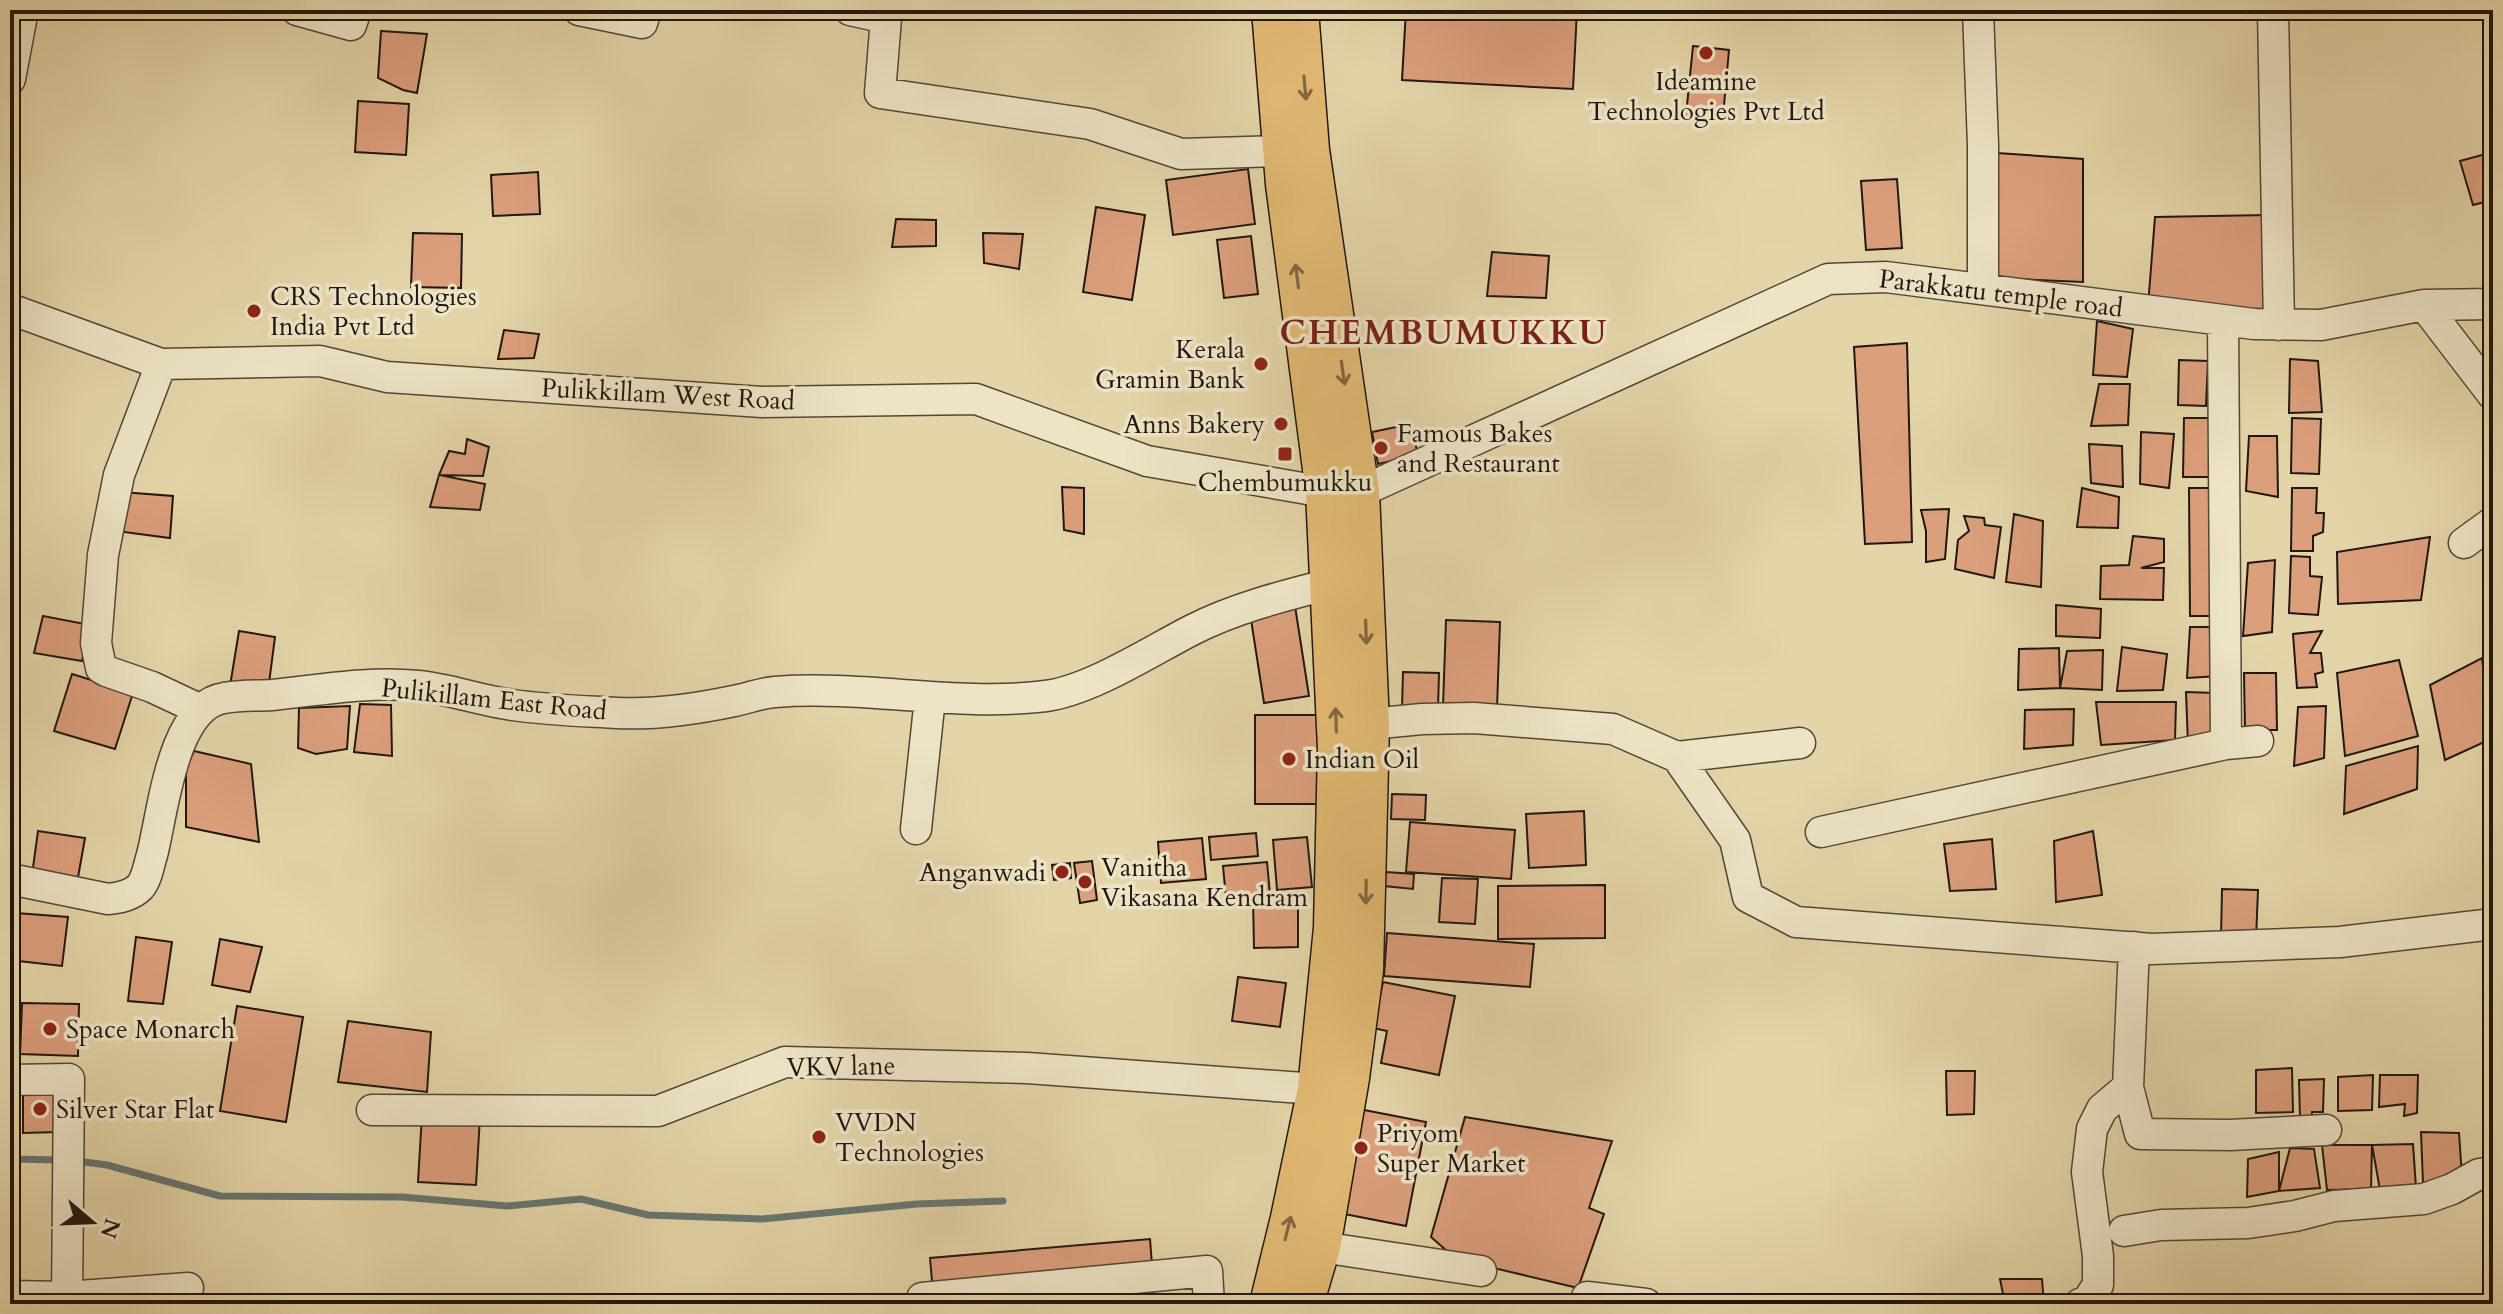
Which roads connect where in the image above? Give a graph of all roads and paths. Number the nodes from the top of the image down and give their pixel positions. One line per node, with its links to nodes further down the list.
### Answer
1 (23, 10): 12 (street)
2 (297, 10): 3 (street)
3 (356, 10)
4 (579, 10): 5 (street)
5 (646, 10)
6 (850, 10): 11 (street)
7 (1271, 10): 13 (main road)
8 (1299, 10): 22 (main road, one-way to 22)
9 (1978, 10): 14 (street)
10 (2273, 10): 19 (street)
11 (886, 14): 13 (street)
12 (11, 71)
13 (1282, 151): 22 (main road, one-way to 13)
14 (1983, 289): 18 (street, Parakkatu temple road); 22 (street, Parakkatu temple road)
15 (2493, 304): 16 (street, Parakkatu temple road)
16 (2424, 305): 19 (street, Parakkatu temple road); 21 (street)
17 (10, 309): 20 (street, Pulikkillam West Road)
18 (2223, 320): 19 (street, Parakkatu temple road); 31 (street)
19 (2279, 325)
20 (161, 364): 22 (street, Pulikkillam West Road); 27 (street)
21 (2493, 395)
22 (1343, 492): 25 (main road); 28 (main road, one-way to 28)
23 (2493, 522): 24 (street)
24 (2464, 543)
25 (1330, 584): 26 (street, Pulikillam East Road); 33 (main road, one-way to 25)
26 (930, 698): 27 (street, Pulikillam East Road); 34 (street)
27 (201, 710): 36 (street)
28 (1370, 724): 32 (street); 33 (main road)
29 (2258, 741): 31 (street)
30 (1800, 743): 32 (street)
31 (2226, 744): 35 (street)
32 (1677, 757): 38 (street)
33 (1352, 773): 41 (main road); 46 (main road, one-way to 46)
34 (916, 829)
35 (1821, 832)
36 (10, 879)
37 (2493, 924): 38 (street)
38 (2134, 947): 40 (street)
39 (10, 1080): 51 (street)
40 (2128, 1087): 43 (street); 57 (street)
41 (1317, 1089): 42 (street, VKV lane); 54 (main road, one-way to 41)
42 (372, 1110)
43 (2326, 1130)
44 (2493, 1172): 45 (street)
45 (2124, 1231)
46 (1321, 1247): 47 (street); 55 (main road)
47 (1481, 1271)
48 (188, 1288): 51 (street)
49 (10, 1296): 51 (street)
50 (1587, 1297): 56 (street)
51 (66, 1300)
52 (923, 1304): 53 (street)
53 (1209, 1304)
54 (1269, 1304)
55 (1304, 1304)
56 (1646, 1304)
57 (2080, 1304)

